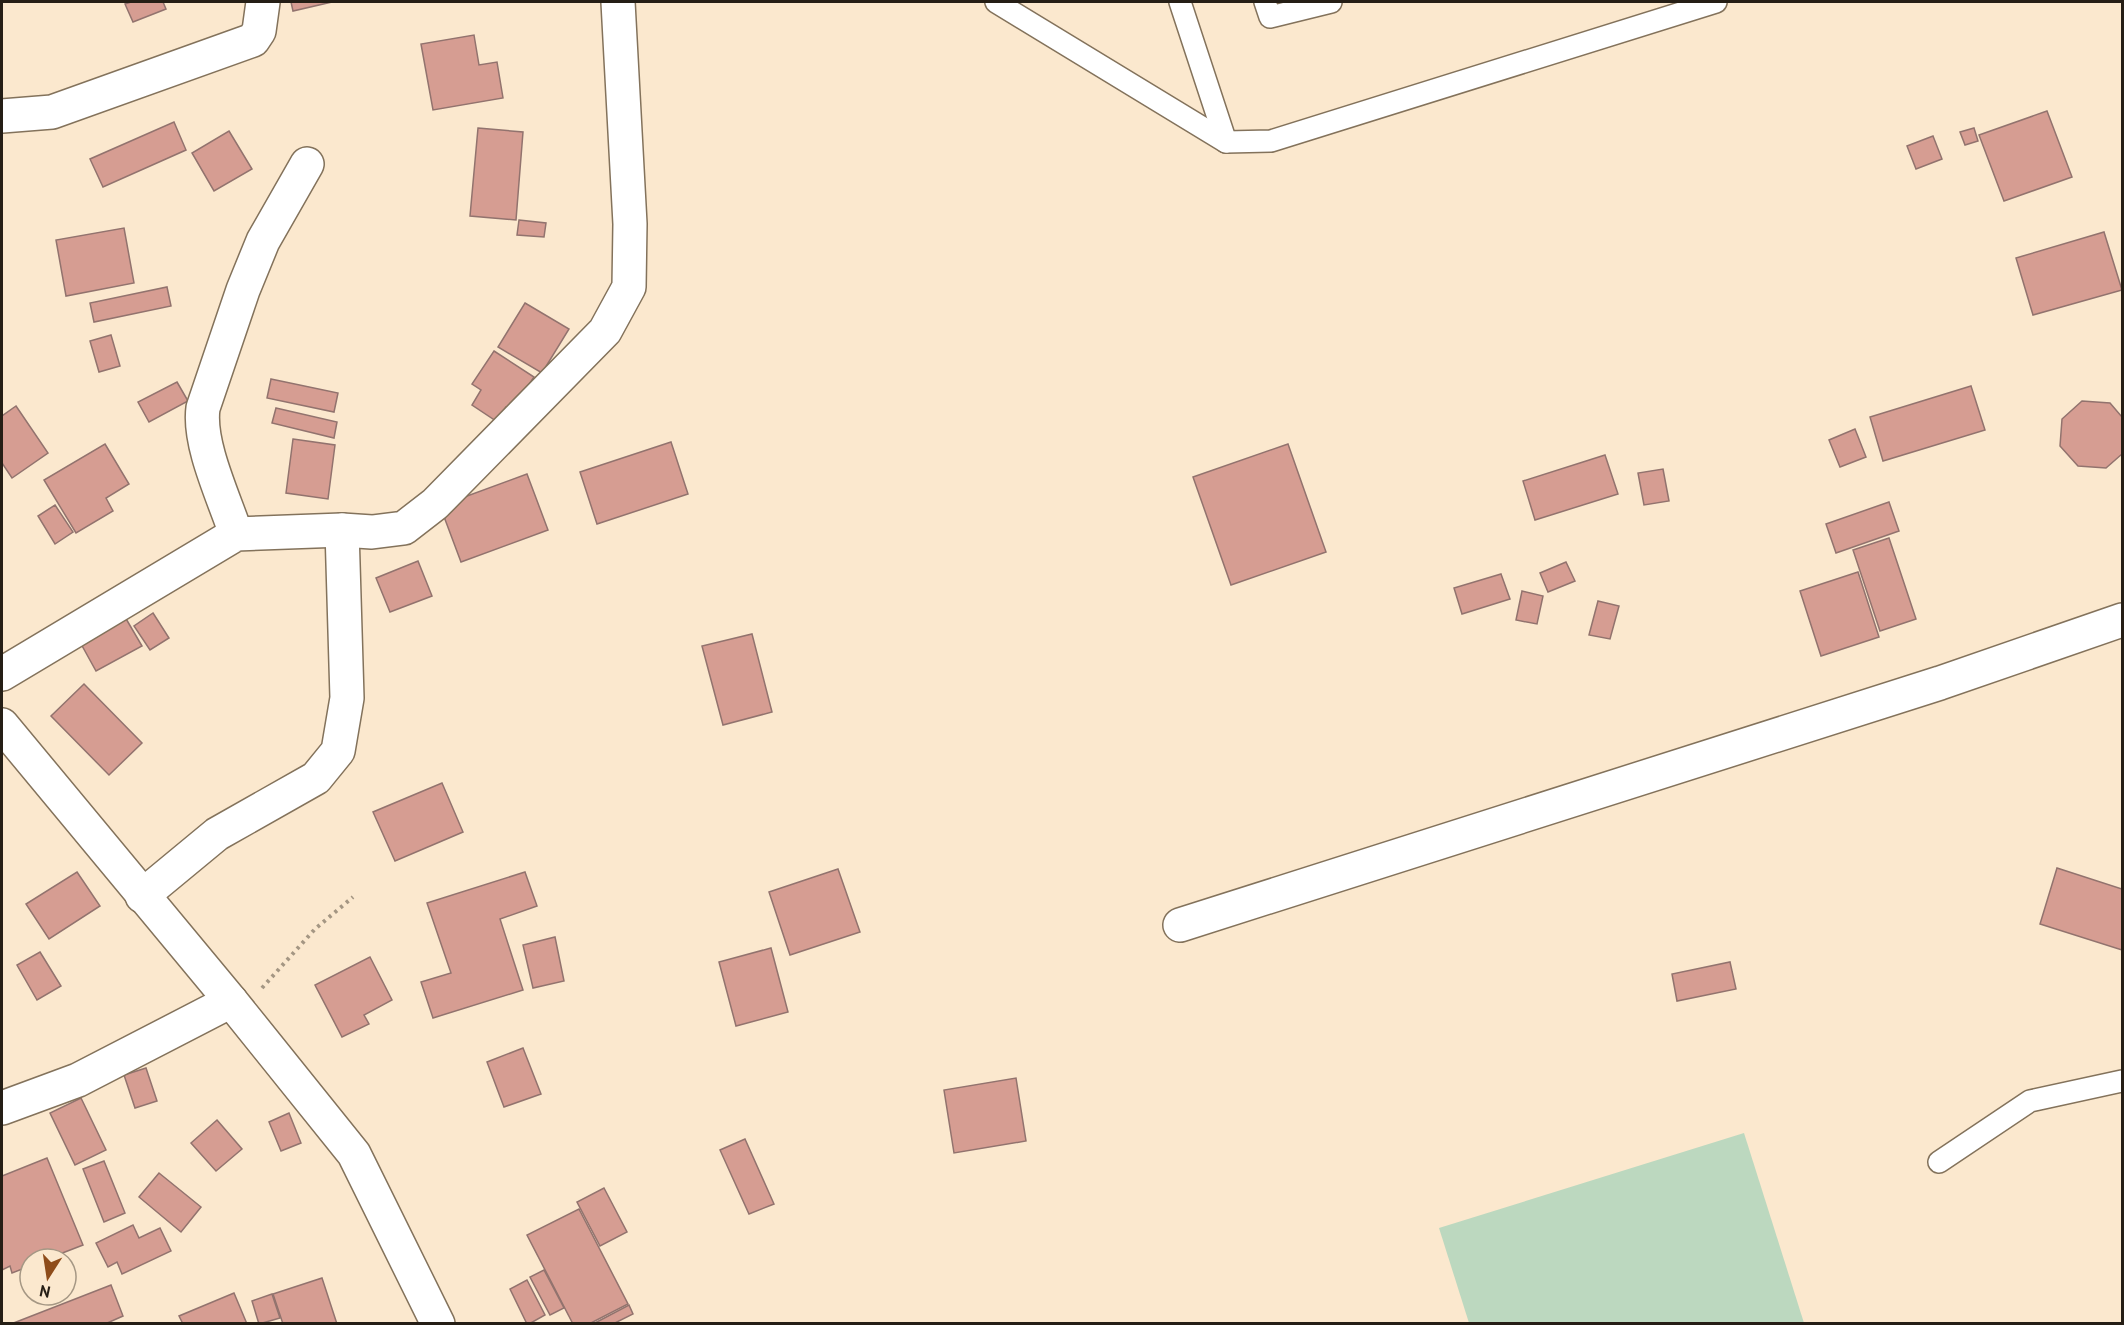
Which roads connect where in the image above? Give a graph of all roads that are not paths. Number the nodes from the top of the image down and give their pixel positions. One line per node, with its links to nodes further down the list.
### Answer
1 (263, 2): 8 (street)
2 (618, 2): 11 (street)
3 (996, 2): 9 (lane)
4 (1180, 2): 9 (lane)
5 (1265, 2): 6 (lane)
6 (1331, 2)
7 (1716, 2): 9 (lane)
8 (2, 116)
9 (1226, 142)
10 (307, 164): 12 (street)
11 (342, 530): 12 (street); 16 (street)
12 (236, 534): 14 (street)
13 (2122, 620): 17 (street)
14 (2, 674)
15 (2, 725): 16 (street)
16 (142, 896): 18 (street)
17 (1180, 925)
18 (231, 1001): 20 (street); 22 (street)
19 (2122, 1081): 21 (lane)
20 (2, 1108)
21 (1939, 1162)
22 (438, 1323)

